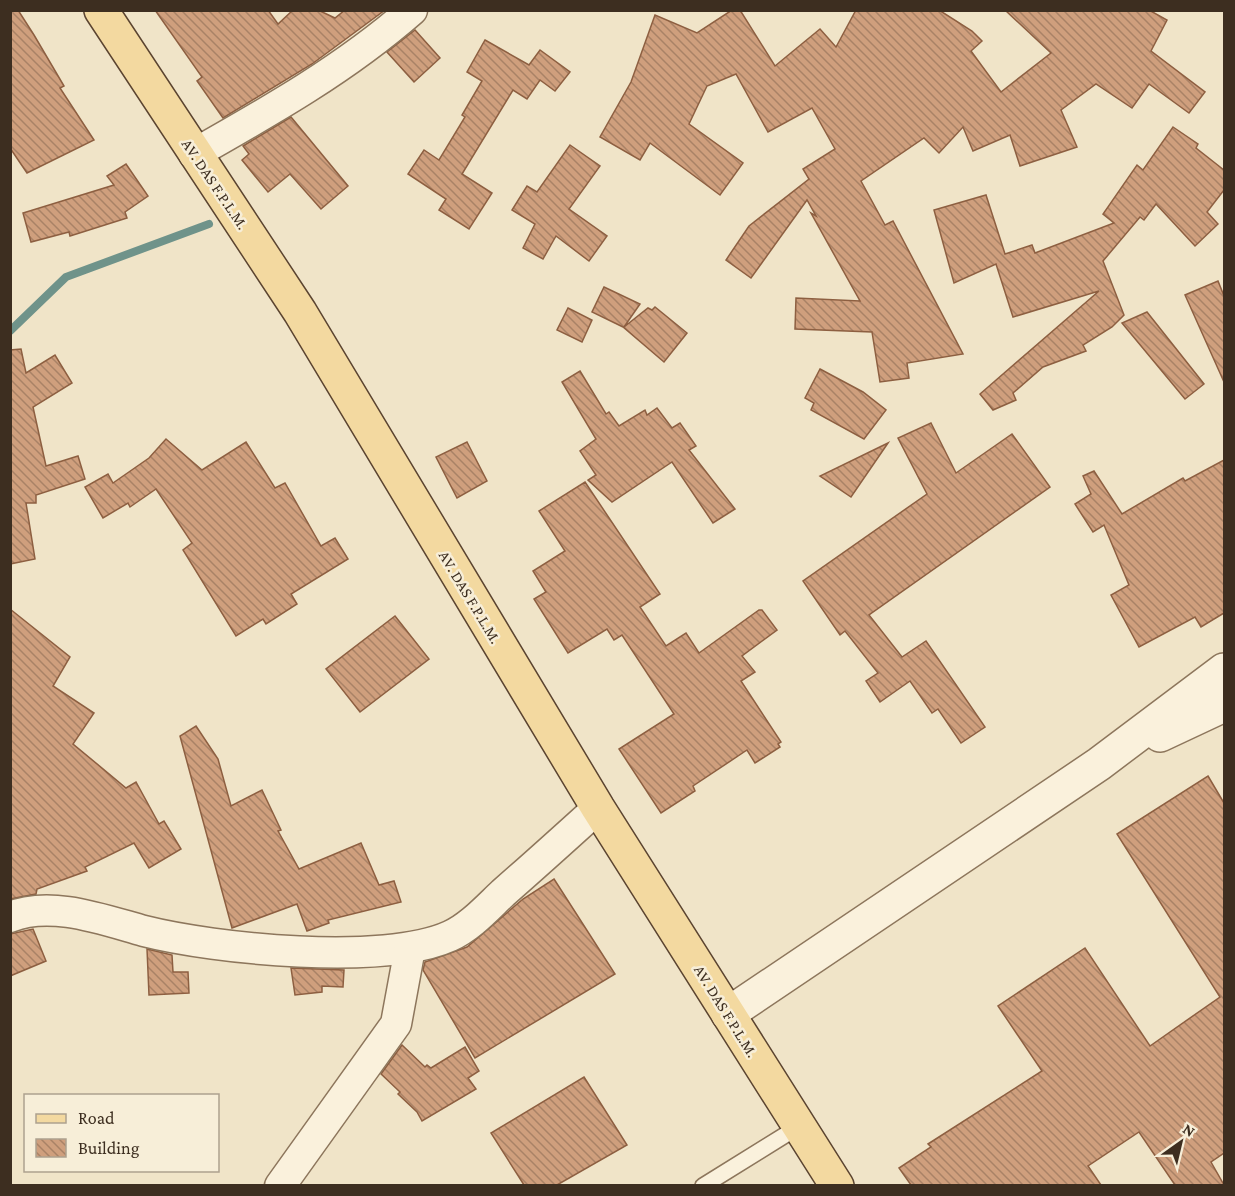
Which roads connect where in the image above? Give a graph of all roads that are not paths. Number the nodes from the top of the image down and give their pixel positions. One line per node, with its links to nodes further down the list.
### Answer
1 (101, 10): 3 (main road, AV. DAS F.P.L.M.)
2 (412, 10): 3 (street)
3 (194, 154): 7 (main road, AV. DAS F.P.L.M.)
4 (1224, 670): 6 (street)
5 (1224, 705): 6 (street)
6 (1099, 764): 10 (street)
7 (598, 808): 9 (street); 10 (main road, AV. DAS F.P.L.M.)
8 (10, 917): 9 (street)
9 (410, 948): 12 (street)
10 (728, 1014): 11 (main road, AV. DAS F.P.L.M.)
11 (798, 1127): 13 (lane); 14 (main road, AV. DAS F.P.L.M.)
12 (280, 1185)
13 (703, 1185)
14 (837, 1185)

